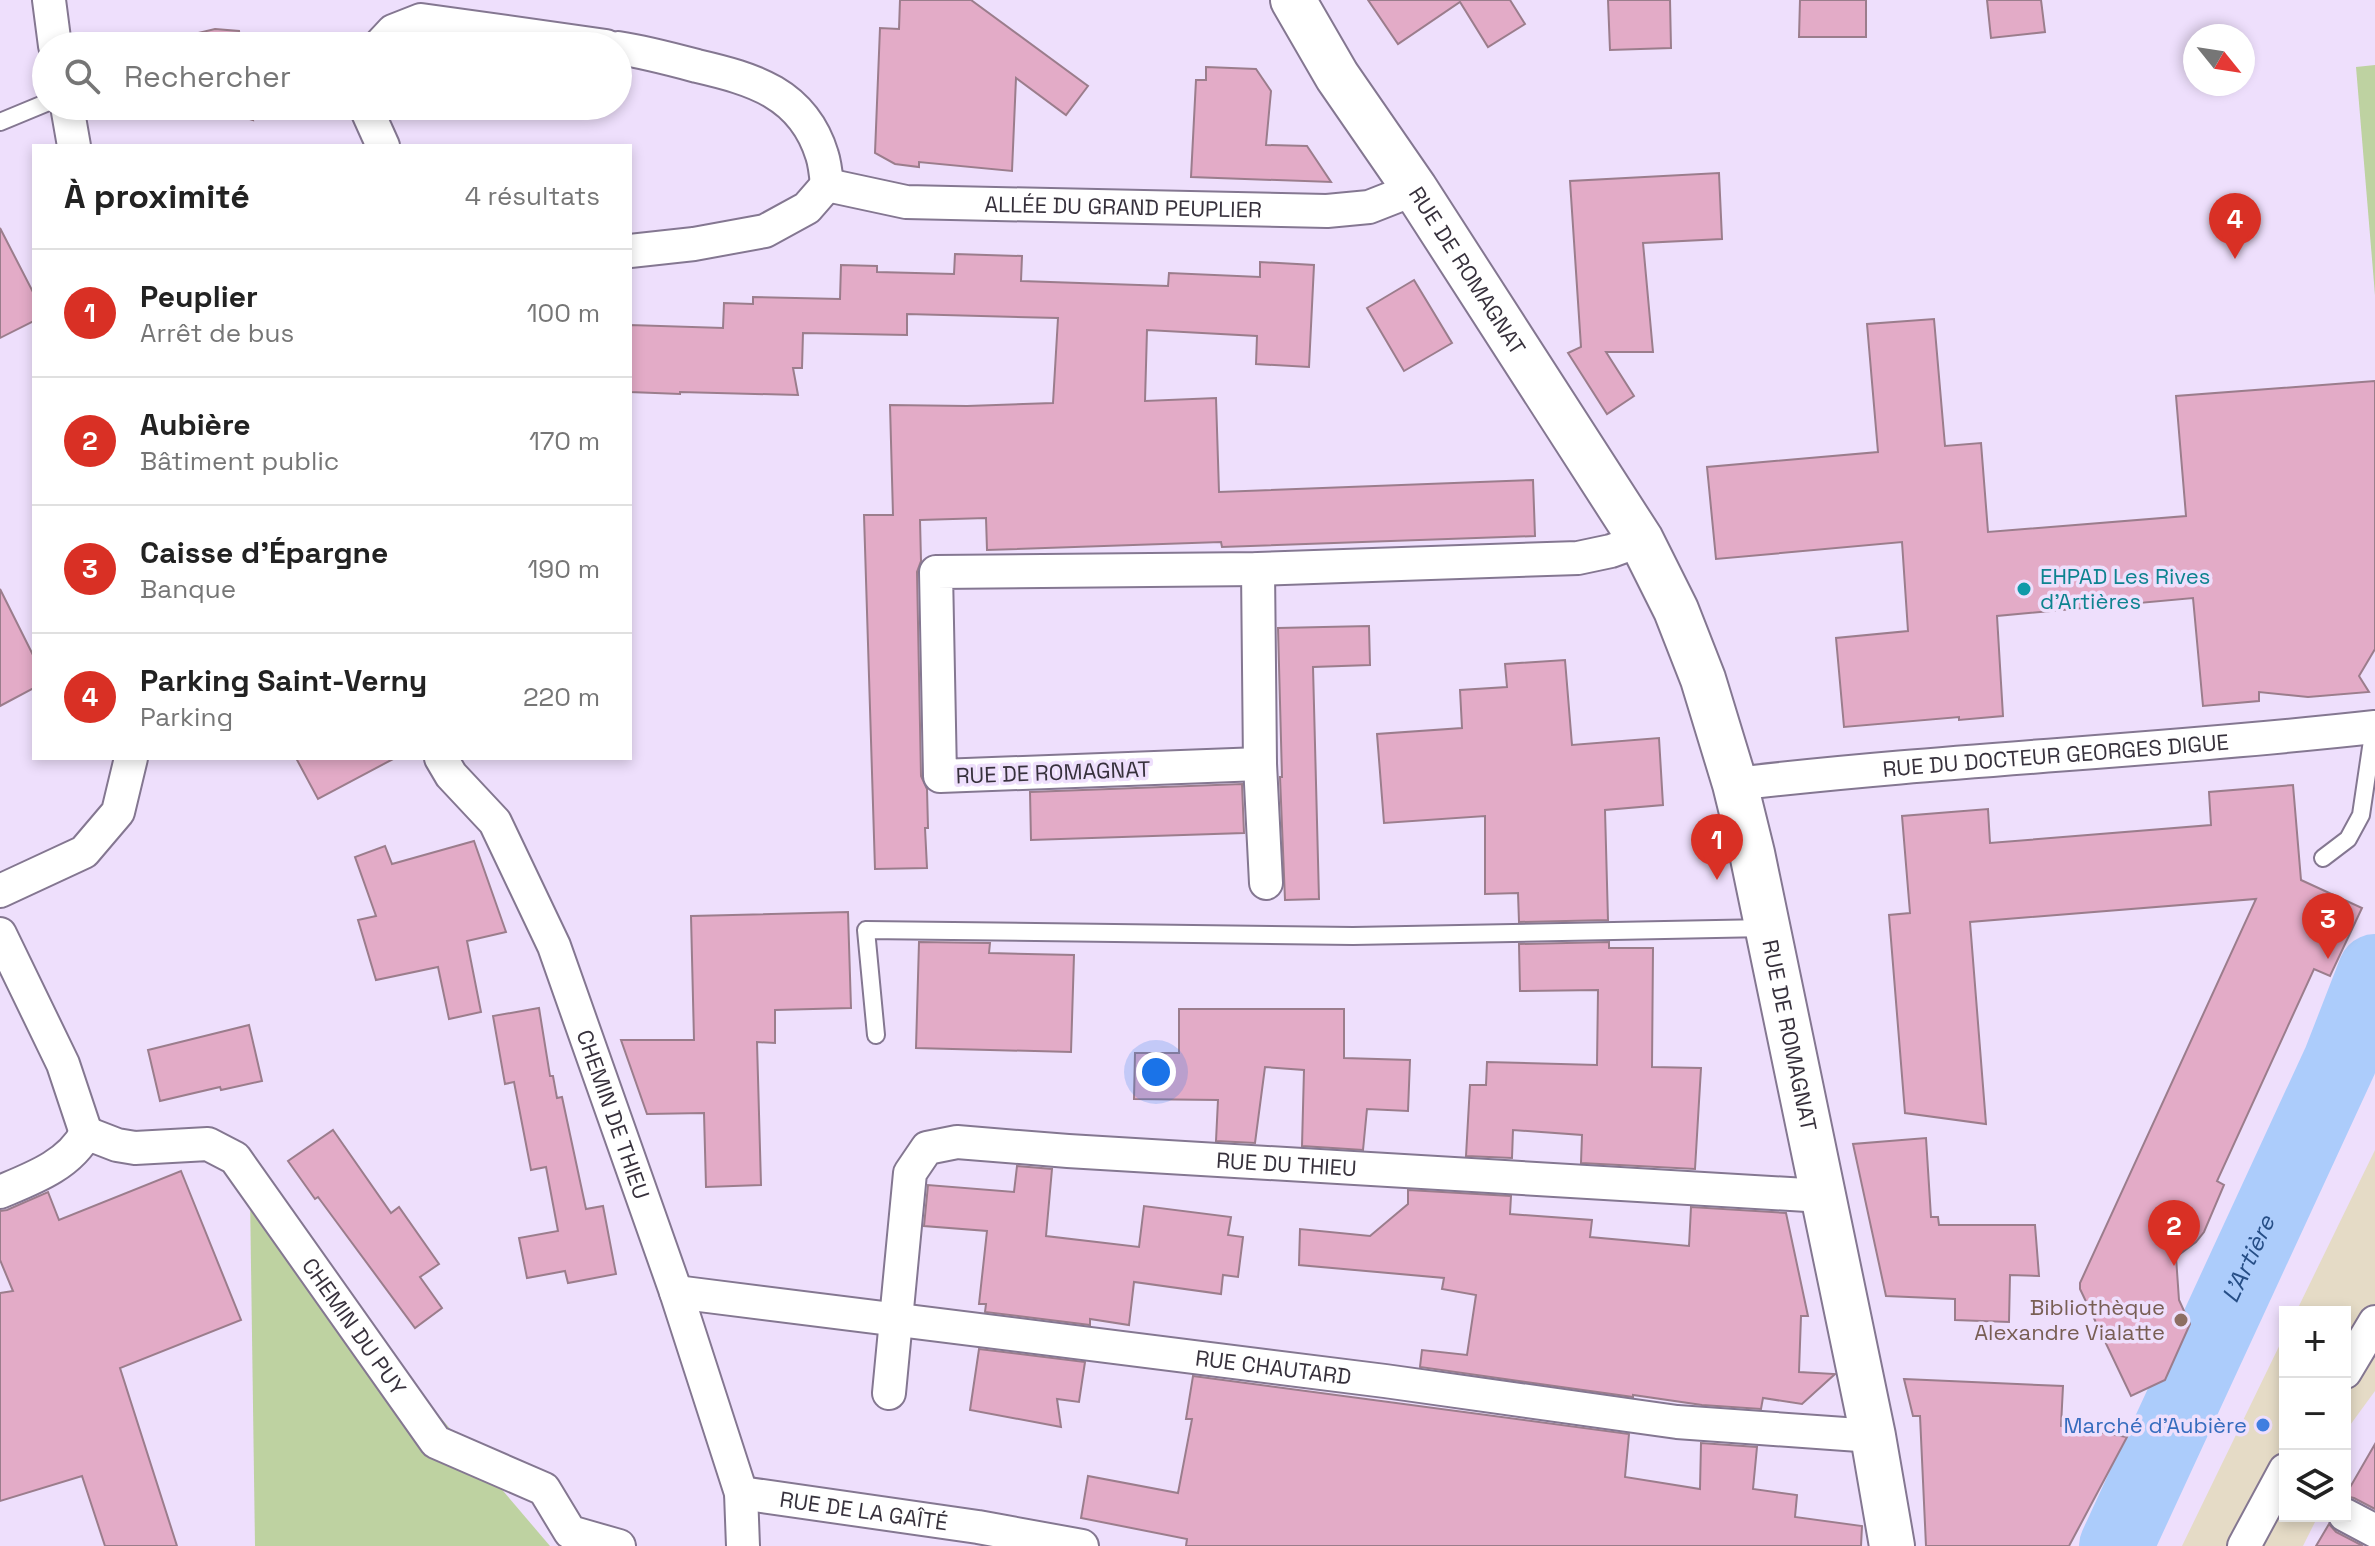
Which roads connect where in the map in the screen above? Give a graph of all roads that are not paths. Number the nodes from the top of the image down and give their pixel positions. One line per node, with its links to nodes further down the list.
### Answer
1 (49, 0): 3 (street)
2 (1293, 0): 14 (main road, RUE DE ROMAGNAT)
3 (53, 32)
4 (392, 32): 5 (street)
5 (506, 32)
6 (632, 51): 13 (street)
7 (32, 109): 10 (lane)
8 (69, 120): 11 (street)
9 (371, 120): 12 (street)
10 (0, 122)
11 (74, 144)
12 (382, 144)
13 (827, 185): 14 (street, ALLÉE DU GRAND PEUPLIER); 15 (street)
14 (1415, 189): 16 (main road, RUE DE ROMAGNAT)
15 (632, 251)
16 (1641, 540): 17 (street, RUE DE ROMAGNAT); 22 (main road, RUE DE ROMAGNAT)
17 (1258, 569): 21 (street); 21 (street, RUE DE ROMAGNAT)
18 (2374, 727): 22 (street, RUE DU DOCTEUR GEORGES DIGUE); 23 (lane)
19 (131, 760): 25 (street)
20 (442, 760): 32 (street, CHEMIN DE THIEU)
21 (1260, 764): 24 (street)
22 (1735, 784): 26 (main road, RUE DE ROMAGNAT)
23 (2323, 858)
24 (1266, 883)
25 (0, 891)
26 (1768, 928): 28 (lane); 31 (main road, RUE DE ROMAGNAT)
27 (0, 934): 29 (street)
28 (876, 1035)
29 (86, 1133): 30 (street); 43 (street, CHEMIN DU PUY)
30 (0, 1192)
31 (1823, 1196): 33 (street, RUE DU THIEU); 37 (main road, RUE DE ROMAGNAT)
32 (676, 1292): 33 (street, RUE CHAUTARD); 39 (street, CHEMIN DE THIEU)
33 (895, 1318): 36 (street, RUE DU THIEU); 37 (street, RUE CHAUTARD)
34 (2375, 1322): 35 (street)
35 (2351, 1362)
36 (889, 1393)
37 (1873, 1436): 46 (main road, RUE DE ROMAGNAT)
38 (2279, 1485): 47 (street)
39 (741, 1493): 42 (street, RUE DE LA GAÎTÉ); 44 (street, CHEMIN DE THIEU)
40 (2351, 1518): 41 (street)
41 (2375, 1531)
42 (977, 1537): 45 (street, RUE DE LA GAÎTÉ)
43 (619, 1546)
44 (743, 1546)
45 (1082, 1546)
46 (1892, 1546)
47 (2244, 1546)

